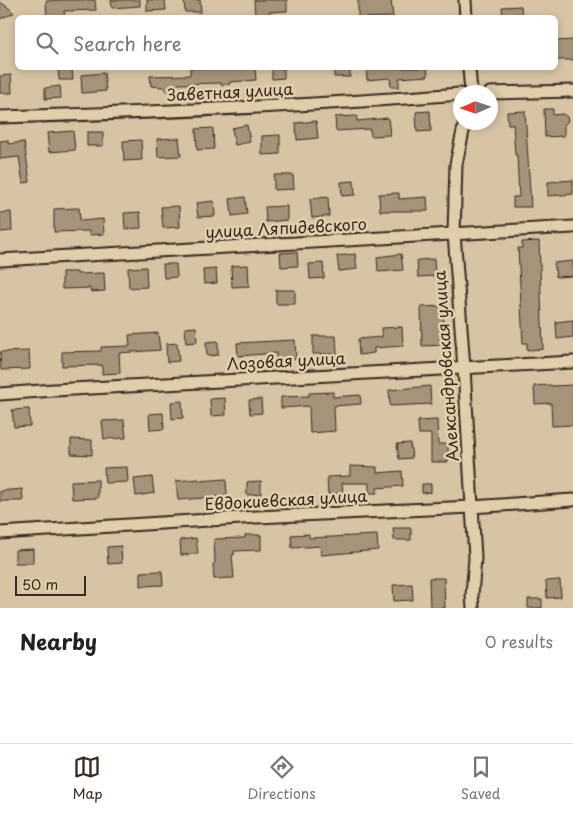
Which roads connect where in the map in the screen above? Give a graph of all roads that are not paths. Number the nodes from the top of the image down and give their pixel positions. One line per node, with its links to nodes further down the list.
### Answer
1 (465, 0): 2 (street)
2 (466, 15)
3 (469, 70): 4 (street)
4 (470, 85)
5 (573, 91): 6 (street)
6 (498, 93)
7 (453, 95): 8 (street, Заветная улица)
8 (0, 117)
9 (463, 130): 11 (street, Александровская улица)
10 (573, 227): 11 (street, улица Ляпидевского)
11 (454, 233): 12 (street, улица Ляпидевского); 14 (street, Александровская улица)
12 (0, 260)
13 (573, 362): 14 (street, Лозовая улица)
14 (464, 368): 15 (street, Лозовая улица); 17 (street, Александровская улица)
15 (0, 394)
16 (573, 500): 17 (street, Евдокиевская улица)
17 (472, 507): 18 (street, Евдокиевская улица); 19 (street, Александровская улица)
18 (0, 533)
19 (473, 608)

